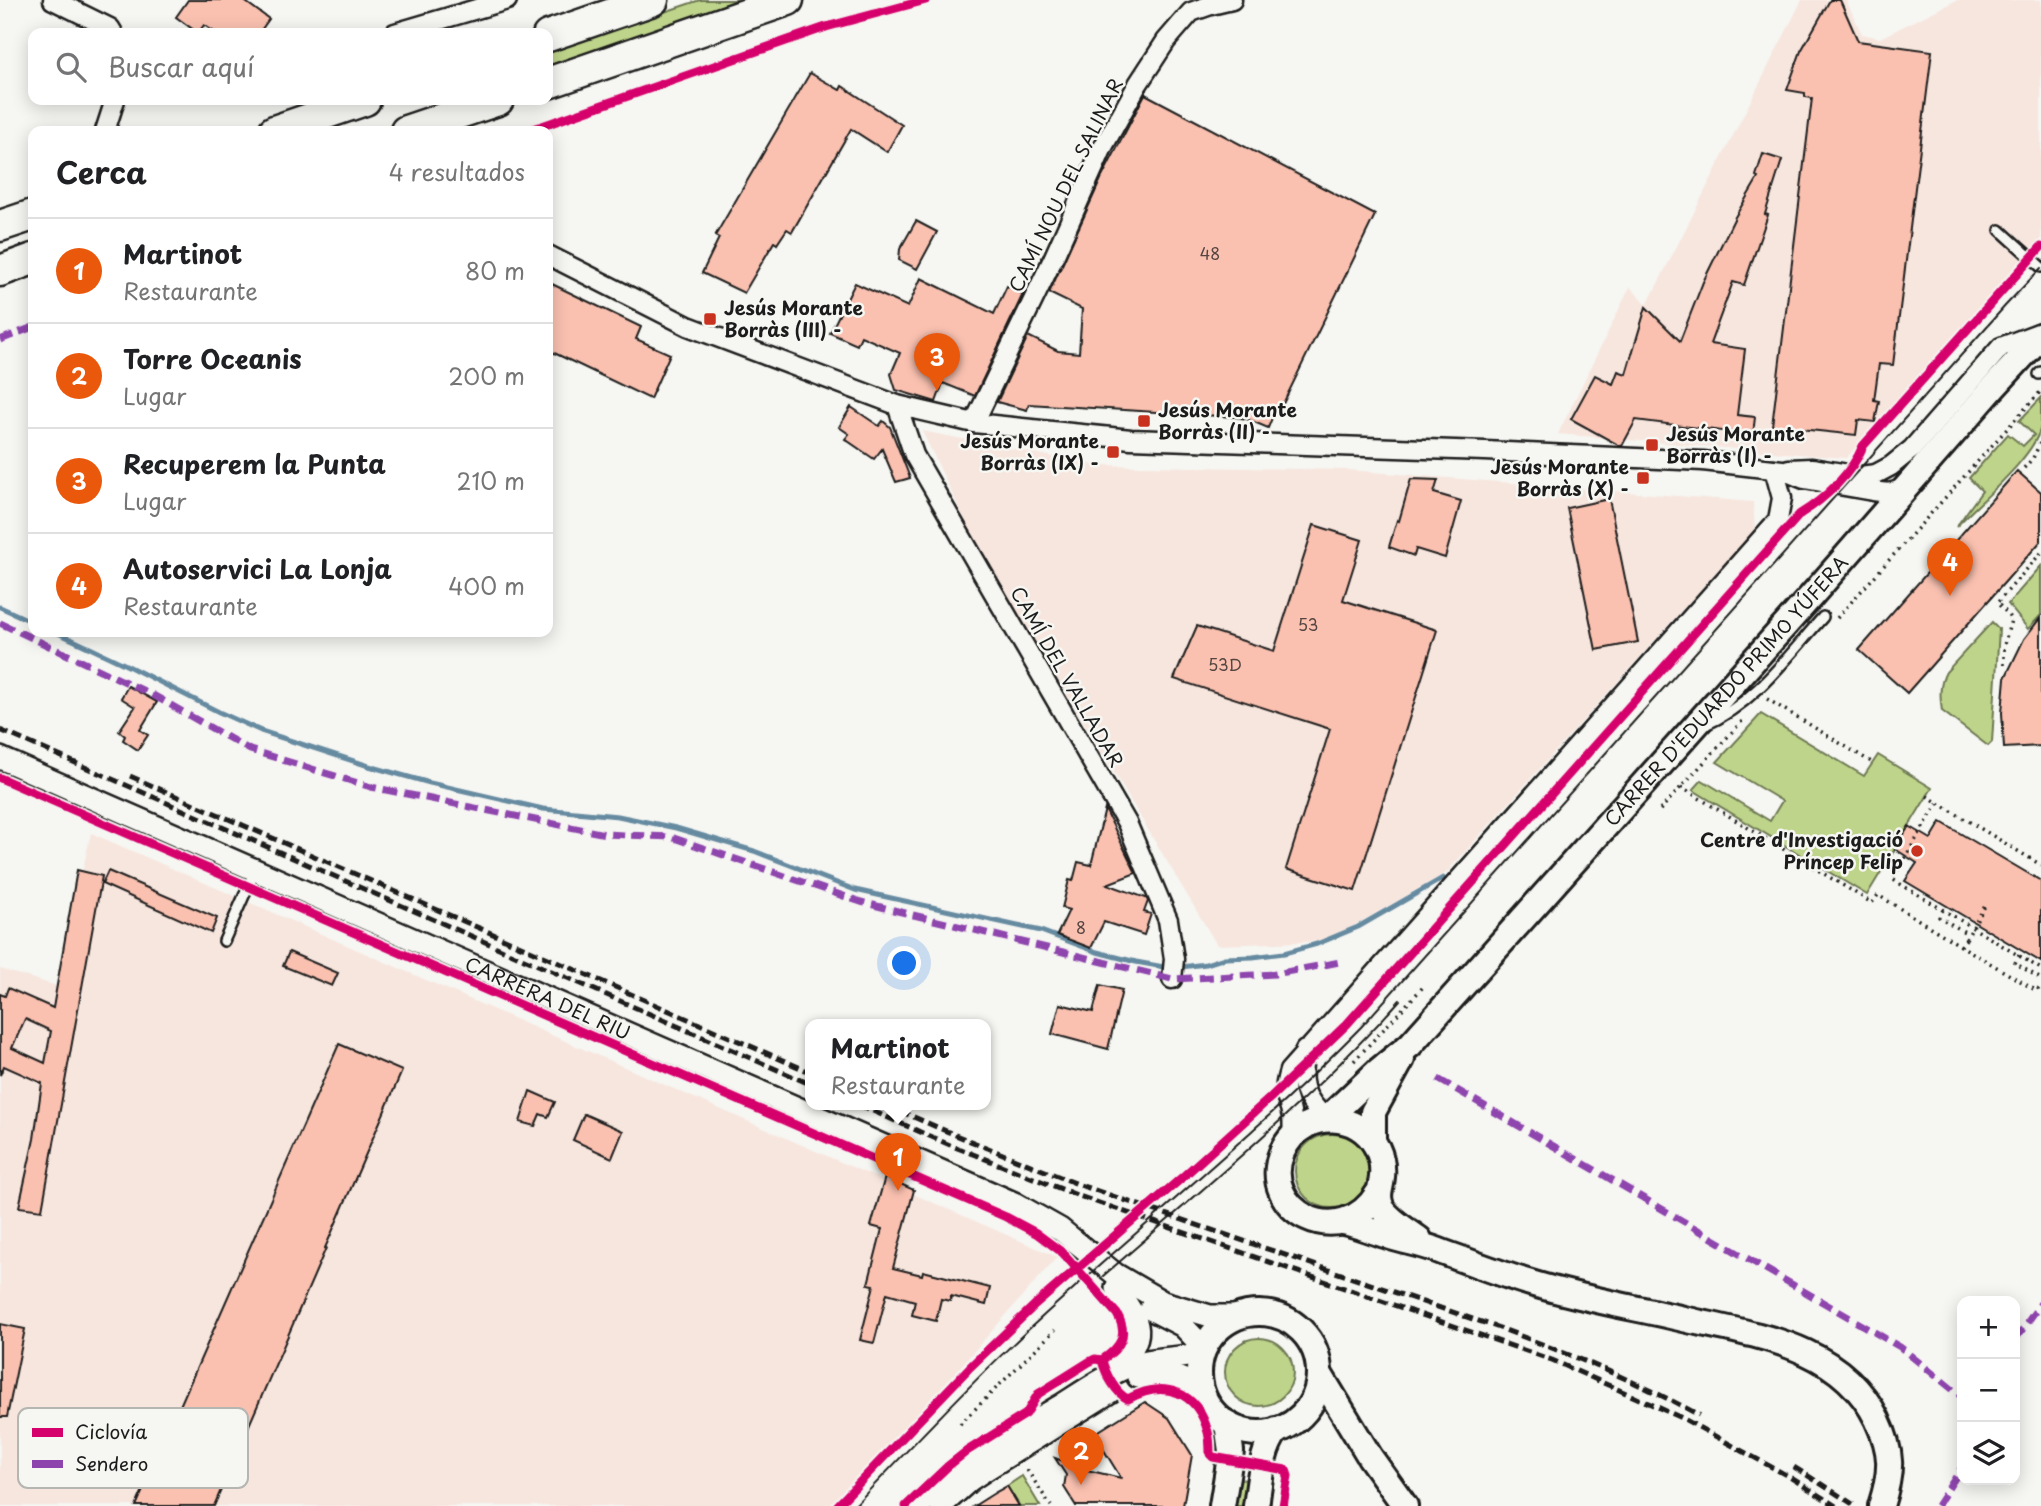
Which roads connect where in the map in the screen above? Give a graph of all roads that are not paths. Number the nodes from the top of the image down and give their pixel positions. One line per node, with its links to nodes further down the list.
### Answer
1 (53, 0): 6 (street)
2 (508, 0): 7 (street)
3 (653, 0): 8 (highway)
4 (788, 0): 9 (highway)
5 (1232, 0): 25 (street, CAMÍ NOU DEL SALINAR)
6 (108, 28)
7 (412, 28)
8 (553, 34)
9 (553, 81)
10 (113, 105): 13 (street)
11 (350, 105): 14 (highway)
12 (483, 105): 15 (highway)
13 (107, 126)
14 (289, 126)
15 (420, 126)
16 (28, 217): 17 (highway)
17 (0, 226)
18 (2000, 230): 21 (lane)
19 (553, 258): 24 (street)
20 (28, 261): 22 (highway)
21 (2041, 267)
22 (0, 271)
23 (2041, 334): 26 (street, CARRER D'EDUARDO PRIMO YÚFERA); 27 (main road, CARRER D'EDUARDO PRIMO YÚFERA)
24 (898, 405): 25 (street); 33 (street, CAMÍ DEL VALLADAR)
25 (974, 423): 26 (street)
26 (1778, 469): 27 (street); 35 (street)
27 (1906, 488): 29 (main road, CARRER D'EDUARDO PRIMO YÚFERA)
28 (1824, 617): 29 (lane)
29 (1683, 739): 34 (main road, CARRER D'EDUARDO PRIMO YÚFERA)
30 (0, 758): 31 (street, CARRERA DEL RIU)
31 (255, 871): 32 (lane); 42 (street, CARRERA DEL RIU)
32 (224, 942)
33 (1172, 979)
34 (1410, 1045): 36 (main road, CARRER D'EDUARDO PRIMO YÚFERA); 38 (main road, CARRER D'EDUARDO PRIMO YÚFERA)
35 (1305, 1050): 36 (street); 37 (street)
36 (1327, 1119): 37 (main road); 38 (main road)
37 (1293, 1135): 40 (main road)
38 (1373, 1141): 39 (main road)
39 (1378, 1194): 40 (main road); 41 (main road)
40 (1343, 1222): 41 (main road)
41 (1431, 1248): 58 (main road)
42 (1088, 1252): 43 (street, CARRERA DEL RIU); 44 (street, CARRERA DEL RIU)
43 (1116, 1288): 45 (street, CARRERA DEL RIU); 47 (street)
44 (1239, 1316): 45 (main road); 46 (main road)
45 (1204, 1350): 47 (street); 48 (main road)
46 (1319, 1373): 49 (main road); 52 (main road)
47 (1109, 1376): 53 (street)
48 (1202, 1390): 50 (main road); 54 (street)
49 (1302, 1415): 51 (main road); 52 (main road)
50 (1227, 1423): 51 (main road); 55 (main road)
51 (1277, 1430): 56 (main road)
52 (1370, 1457): 57 (main road)
53 (919, 1506)
54 (941, 1506)
55 (1222, 1506)
56 (1256, 1506)
57 (1405, 1506)
58 (1881, 1506)

